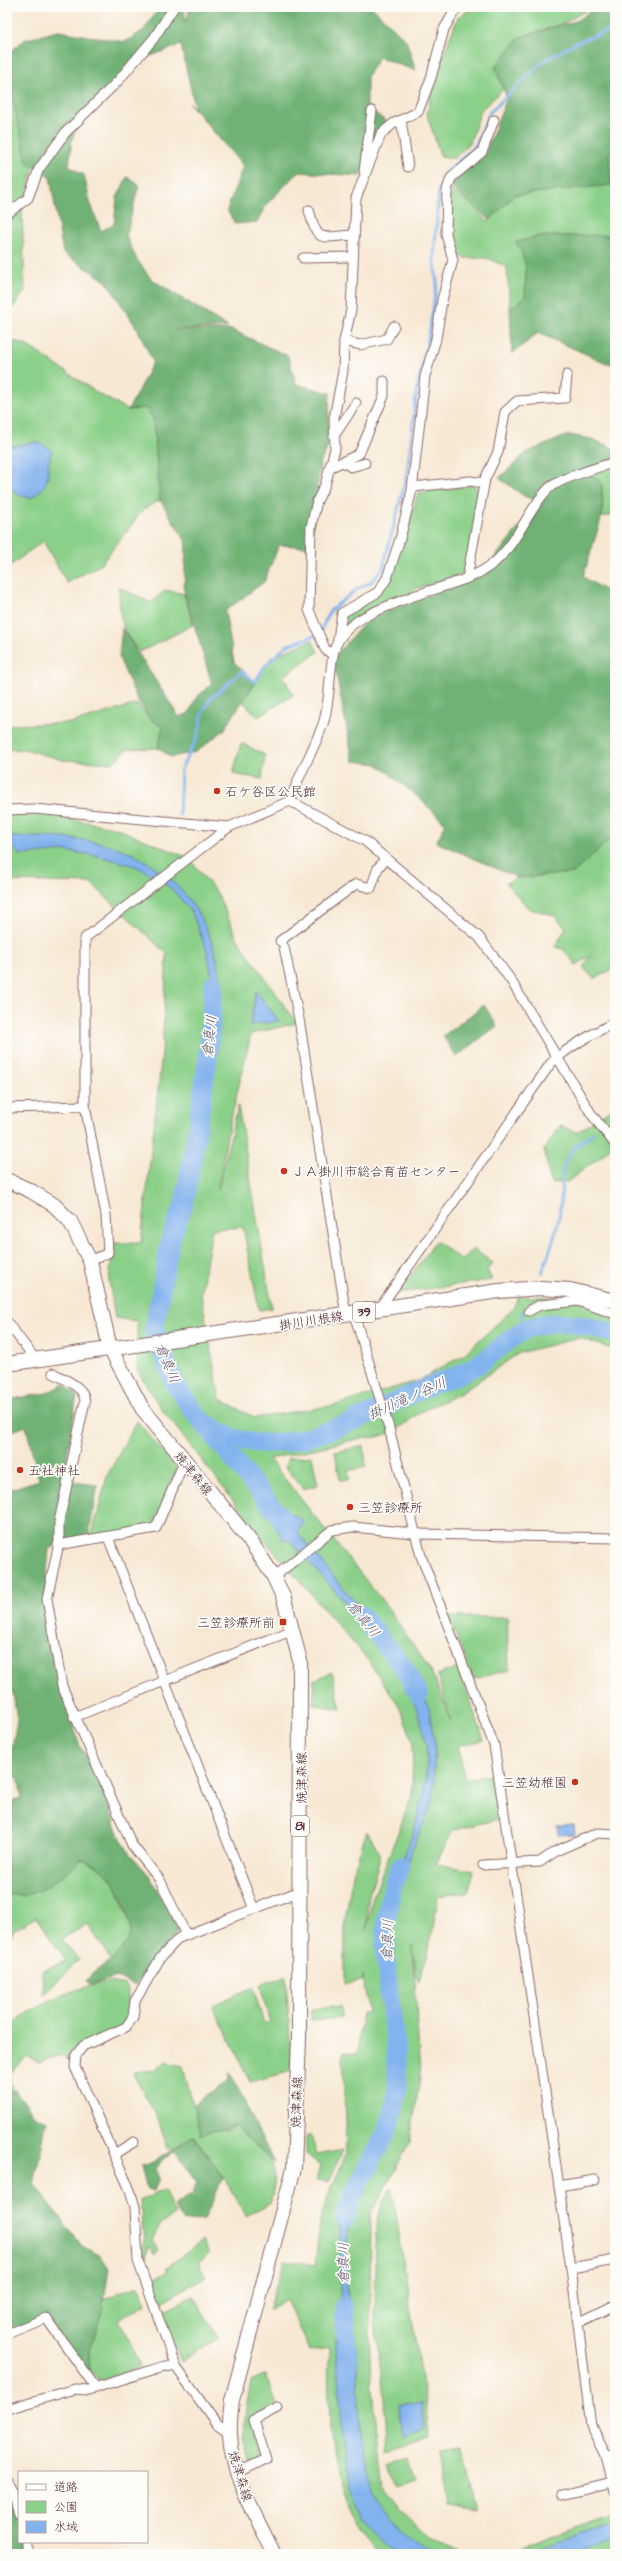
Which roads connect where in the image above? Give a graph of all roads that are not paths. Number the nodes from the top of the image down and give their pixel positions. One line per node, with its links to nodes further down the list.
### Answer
1 (174, 7): 9 (street)
2 (457, 7): 4 (street)
3 (372, 111): 7 (street)
4 (401, 120): 6 (street); 7 (street)
5 (494, 120): 24 (street)
6 (408, 167)
7 (363, 179): 10 (street)
8 (309, 210): 10 (street)
9 (7, 214)
10 (352, 235): 11 (street)
11 (352, 257): 12 (street); 14 (street)
12 (303, 258)
13 (394, 326): 14 (street)
14 (344, 341): 18 (street)
15 (567, 375): 23 (street)
16 (384, 381): 19 (street)
17 (356, 403): 18 (street)
18 (334, 436): 22 (street)
19 (343, 462): 21 (street); 22 (street)
20 (615, 462): 25 (street)
21 (365, 463)
22 (329, 468): 27 (street)
23 (484, 483): 24 (street); 25 (street)
24 (412, 487): 26 (street)
25 (467, 578): 26 (street)
26 (337, 643): 27 (street)
27 (333, 654): 28 (street)
28 (290, 801): 30 (street); 31 (street)
29 (7, 810): 30 (street)
30 (229, 827): 34 (street)
31 (386, 858): 33 (street); 42 (street)
32 (615, 1022): 33 (street)
33 (558, 1057): 36 (street); 40 (street)
34 (85, 1106): 35 (street); 38 (street)
35 (7, 1108)
36 (615, 1144)
37 (7, 1180): 38 (main road, 焼津森線 / 81)
38 (90, 1261): 45 (main road, 焼津森線 / 81)
39 (615, 1301): 40 (main road, 掛川川根線 / 39)
40 (379, 1309): 42 (main road, 掛川川根線 / 39)
41 (529, 1312): 43 (street)
42 (350, 1314): 45 (main road, 掛川川根線 / 39); 50 (street)
43 (615, 1314)
44 (7, 1322): 46 (street)
45 (110, 1348): 46 (main road, 掛川川根線 / 39); 49 (main road, 焼津森線 / 81)
46 (36, 1360): 47 (main road, 掛川川根線 / 39)
47 (7, 1364)
48 (53, 1373): 53 (street)
49 (184, 1462): 51 (street); 54 (main road, 焼津森線 / 81)
50 (415, 1534): 52 (street); 54 (street); 59 (street)
51 (108, 1537): 53 (street); 56 (street)
52 (615, 1538)
53 (58, 1545): 57 (street)
54 (274, 1577): 55 (main road, 焼津森線 / 81)
55 (293, 1630): 56 (street); 61 (main road, 焼津森線 / 81)
56 (164, 1681): 57 (street); 62 (street)
57 (74, 1717): 63 (street)
58 (615, 1834): 59 (street)
59 (512, 1864): 60 (street); 67 (street)
60 (483, 1865)
61 (300, 1891): 62 (street); 77 (main road, 焼津森線 / 81)
62 (254, 1909): 63 (street)
63 (186, 1935): 65 (street)
64 (134, 2142): 65 (street)
65 (114, 2154): 73 (street)
66 (595, 2180): 67 (street)
67 (559, 2186): 69 (street)
68 (615, 2260): 69 (street)
69 (571, 2268): 71 (street)
70 (615, 2305): 71 (street)
71 (578, 2323): 78 (street)
72 (7, 2334): 74 (street)
73 (176, 2367): 74 (street); 77 (street)
74 (96, 2388): 76 (street)
75 (277, 2408): 80 (street)
76 (7, 2409)
77 (230, 2433): 80 (main road, 焼津森線 / 81)
78 (605, 2453): 79 (street); 82 (street)
79 (615, 2459)
80 (237, 2473): 88 (main road, 焼津森線 / 81)
81 (7, 2477): 85 (street)
82 (612, 2482): 83 (street); 84 (street)
83 (615, 2492)
84 (563, 2494)
85 (18, 2512)
86 (27, 2543): 87 (street)
87 (27, 2554)
88 (274, 2554)

